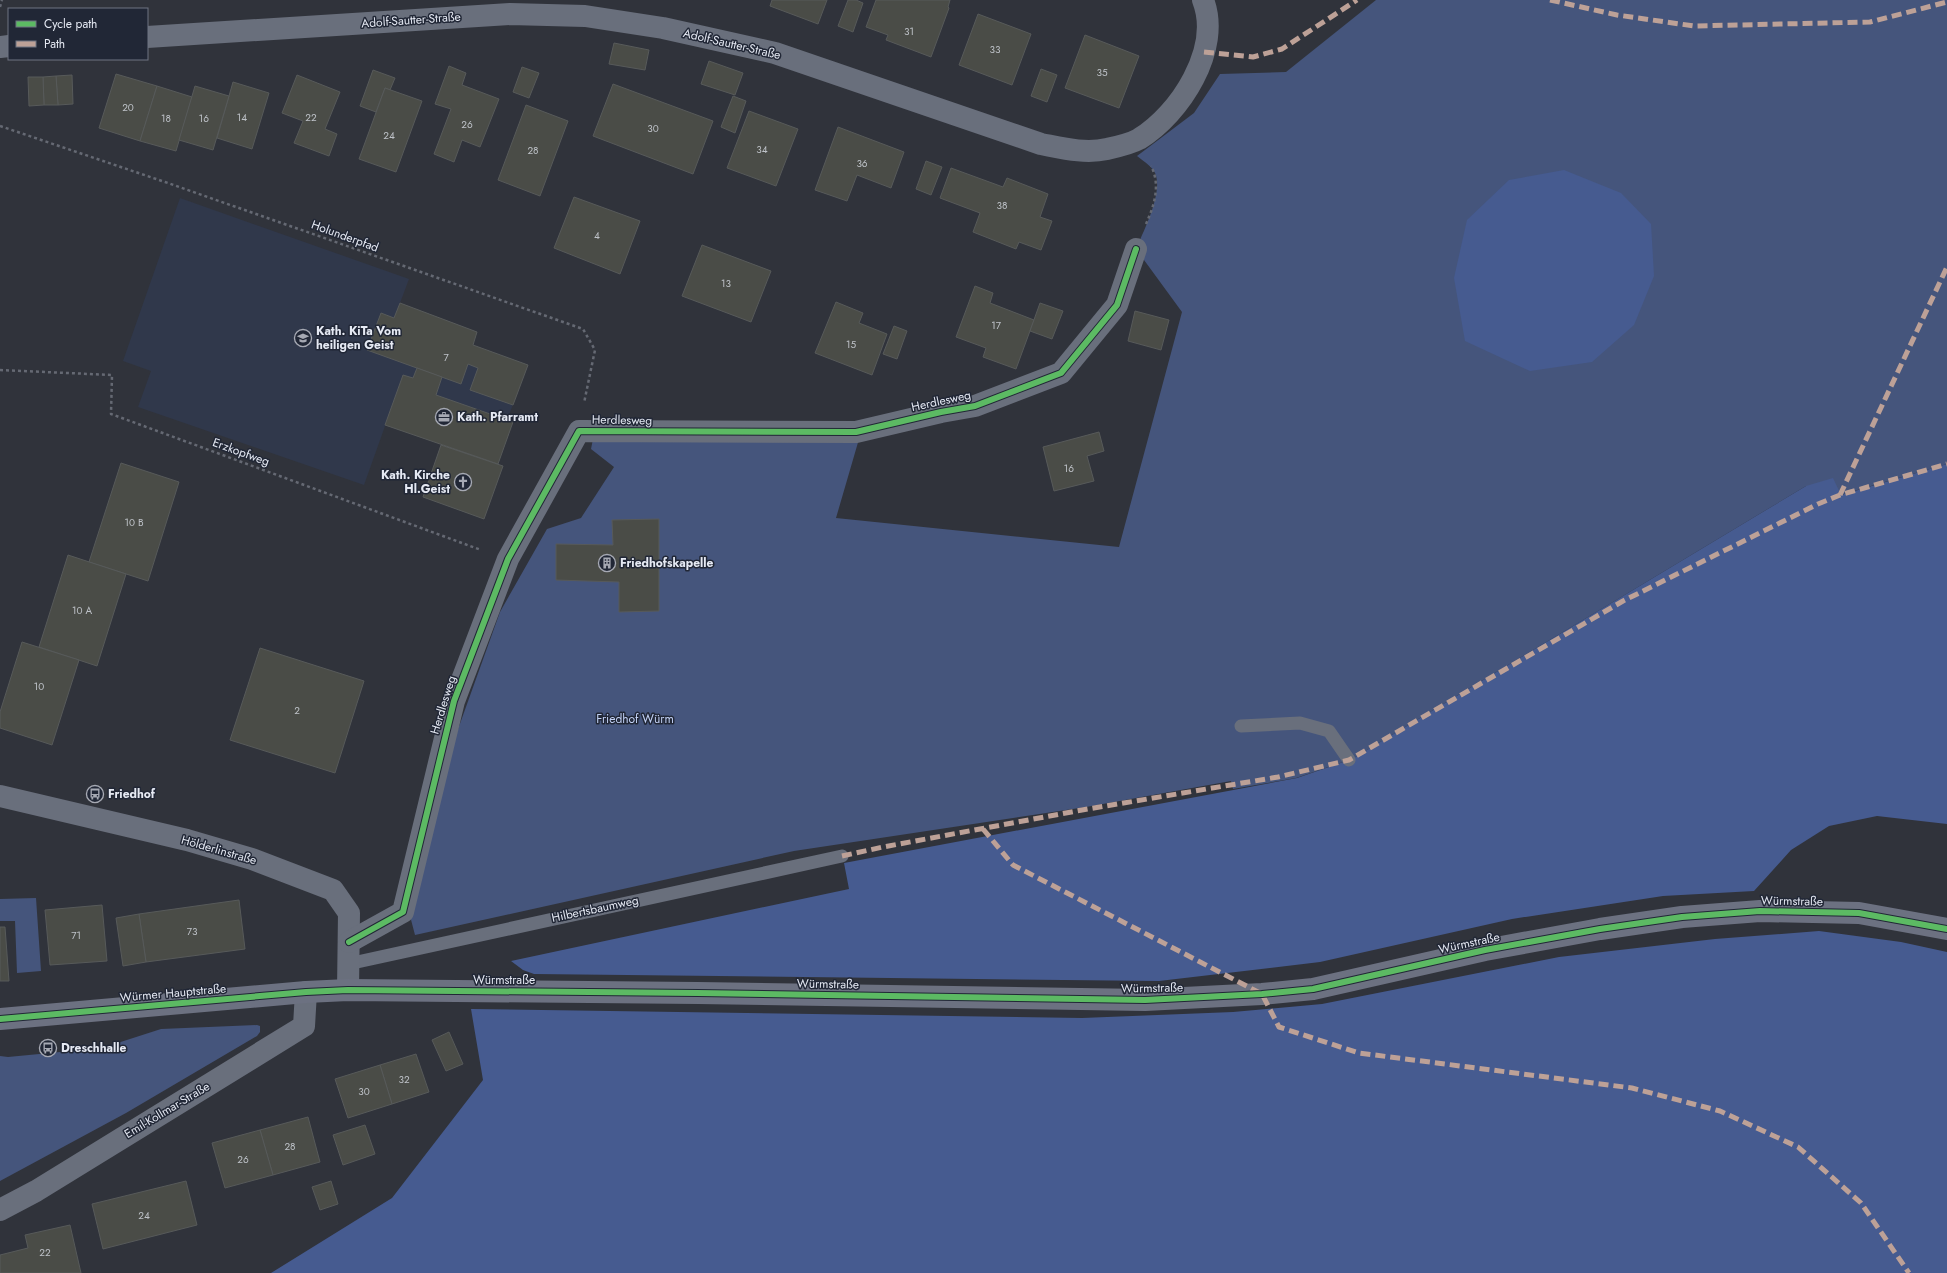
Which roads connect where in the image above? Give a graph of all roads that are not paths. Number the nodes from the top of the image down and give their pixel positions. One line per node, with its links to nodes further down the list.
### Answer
1 (1203, 0): 2 (street, Adolf-Sautter-Straße)
2 (148, 37)
3 (1136, 249): 9 (street, Herdlesweg)
4 (1241, 726): 5 (lane)
5 (1349, 760)
6 (0, 796): 9 (street, Hölderlinstraße)
7 (842, 856): 10 (lane, Hilbertsbaumweg)
8 (1947, 929): 11 (street, Würmstraße)
9 (349, 942): 10 (street, Hölderlinstraße)
10 (348, 964): 11 (street, Hölderlinstraße)
11 (348, 990): 12 (street, Würmer Hauptstraße)
12 (306, 992): 13 (street, Würmer Hauptstraße); 14 (street, Emil-Kollmar-Straße)
13 (0, 1019)
14 (0, 1210)

